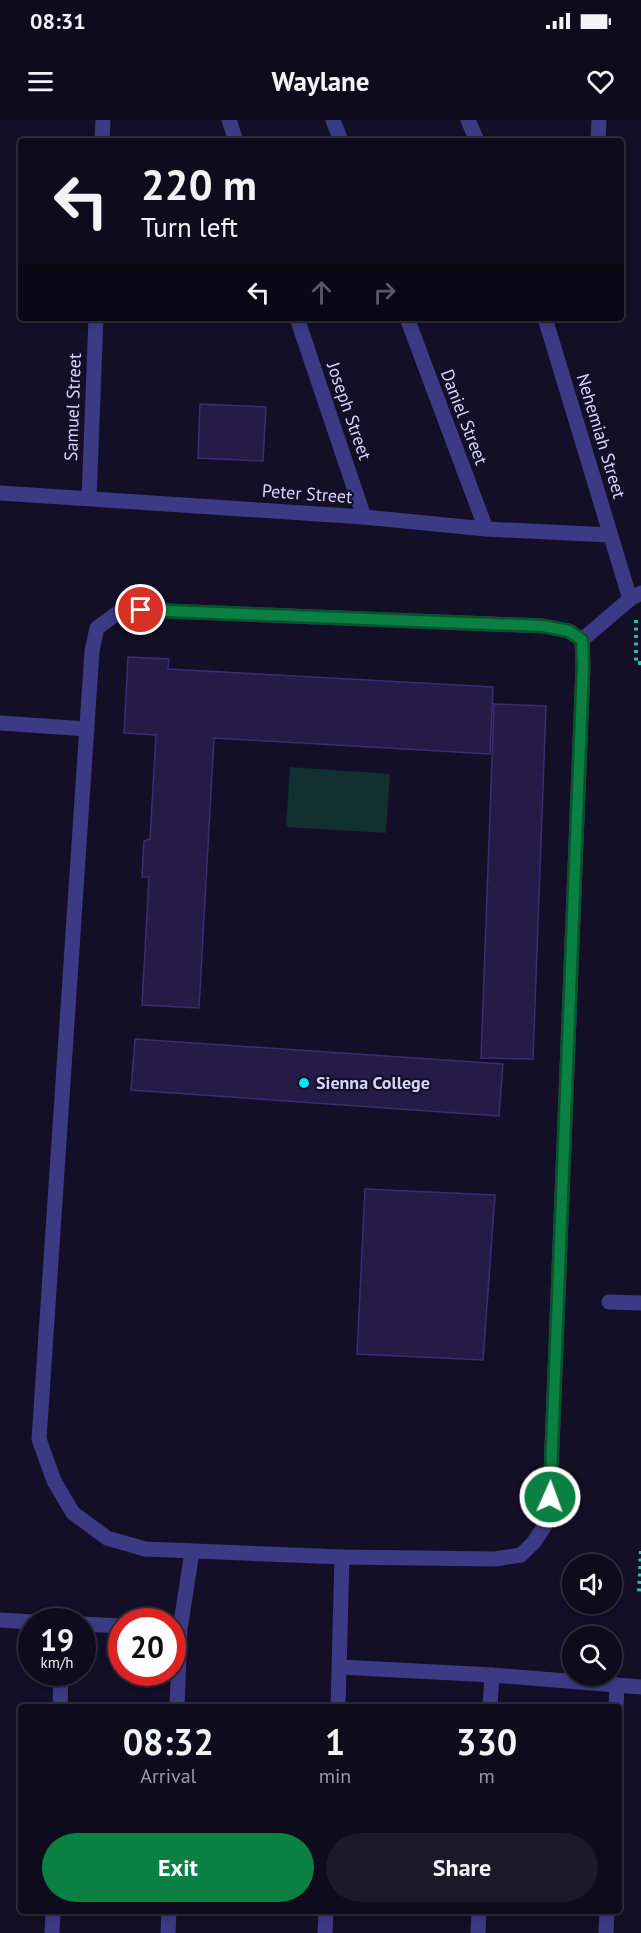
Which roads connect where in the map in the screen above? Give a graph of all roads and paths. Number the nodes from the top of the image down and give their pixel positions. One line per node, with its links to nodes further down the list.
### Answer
1 (103, 120): 6 (street)
2 (229, 120): 7 (street)
3 (333, 120): 8 (street)
4 (468, 120): 9 (street)
5 (599, 120): 10 (street)
6 (102, 138)
7 (235, 138)
8 (339, 138)
9 (476, 138)
10 (598, 138)
11 (96, 321): 16 (street, Samuel Street)
12 (298, 321): 17 (street, Joseph Street)
13 (408, 321): 18 (street, Daniel Street)
14 (546, 321): 19 (street, Nehemiah Street)
15 (0, 493): 16 (street, Peter Street)
16 (89, 498): 17 (street, Peter Street)
17 (364, 517): 18 (street, Peter Street)
18 (486, 529): 19 (street, Peter Street)
19 (610, 535): 20 (street, Nehemiah Street)
20 (636, 596): 21 (street); 22 (path)
21 (582, 640): 24 (street); 29 (street)
22 (639, 663)
23 (0, 723): 24 (street)
24 (87, 729): 28 (street)
25 (609, 1302): 26 (street)
26 (641, 1304)
27 (641, 1551): 30 (path)
28 (192, 1552): 29 (street); 31 (street)
29 (342, 1557): 34 (street)
30 (641, 1594)
31 (180, 1608)
32 (0, 1620): 33 (street)
33 (18, 1621)
34 (340, 1667): 35 (street); 44 (street)
35 (492, 1675): 36 (street); 45 (street)
36 (562, 1681)
37 (622, 1685): 41 (street)
38 (61, 1686): 42 (street)
39 (177, 1686): 43 (street)
40 (617, 1686): 46 (street)
41 (641, 1687)
42 (60, 1704)
43 (177, 1704)
44 (338, 1704)
45 (490, 1704)
46 (616, 1704)
47 (53, 1914): 52 (street)
48 (169, 1914): 53 (street)
49 (326, 1914): 54 (street)
50 (479, 1914): 55 (street)
51 (606, 1914): 56 (street)
52 (52, 1933)
53 (168, 1933)
54 (325, 1933)
55 (478, 1933)
56 (606, 1933)

